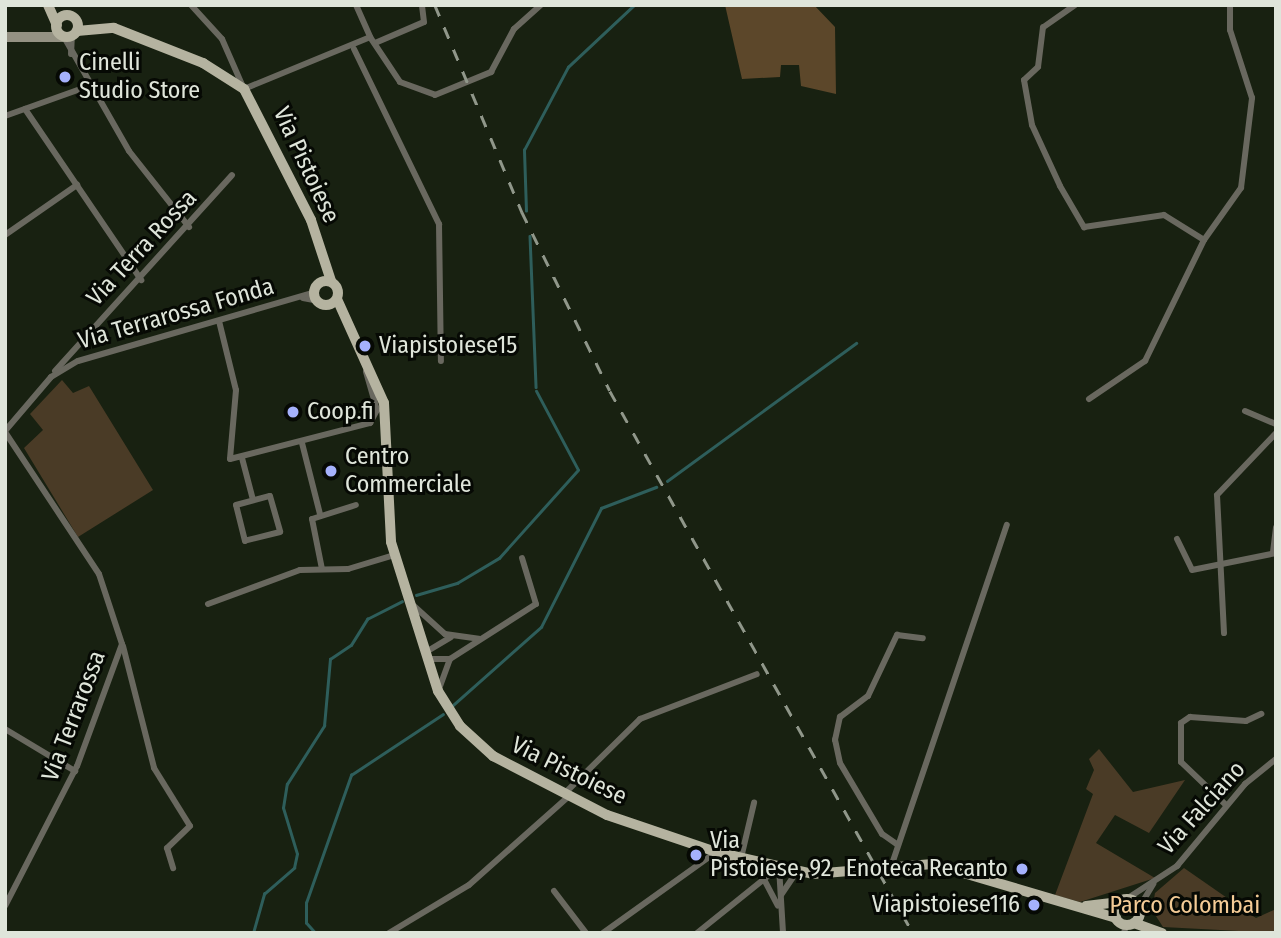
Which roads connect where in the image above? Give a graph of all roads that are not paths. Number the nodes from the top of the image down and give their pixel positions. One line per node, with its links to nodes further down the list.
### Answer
1 (48, 5): 9 (main road)
2 (56, 5): 9 (main road)
3 (191, 5): 14 (street)
4 (356, 5): 11 (street)
5 (422, 5): 11 (street)
6 (541, 5): 11 (street)
7 (1075, 5): 21 (street)
8 (1230, 5): 21 (street)
9 (67, 27): 10 (main road); 13 (street); 14 (main road)
10 (5, 37)
11 (372, 40): 12 (street)
12 (354, 49): 14 (street); 28 (street)
13 (89, 86): 15 (street); 19 (street)
14 (244, 89): 23 (main road, Via Pistoiese)
15 (25, 109): 16 (street); 18 (street)
16 (5, 116)
17 (232, 175): 19 (street, Via Terra Rossa)
18 (77, 185): 20 (street); 22 (street)
19 (189, 227): 22 (street, Via Terra Rossa)
20 (5, 235)
21 (1204, 240): 30 (street)
22 (141, 280): 25 (street, Via Terra Rossa)
23 (324, 293): 24 (street, Via Terrarossa Fonda); 26 (main road, Via Pistoiese)
24 (219, 321): 27 (street, Via Terrarossa Fonda); 36 (street)
25 (80, 340): 27 (street); 29 (street, Via Terra Rossa)
26 (362, 352): 35 (street); 44 (main road, Via Pistoiese)
27 (93, 356): 29 (street, Via Terrarossa Fonda)
28 (441, 361)
29 (51, 377): 33 (street, Via Terrarossa Fonda)
30 (1089, 399)
31 (1245, 411): 32 (street)
32 (1276, 424)
33 (5, 432): 54 (street, Via Terrarossa)
34 (1276, 433): 46 (street)
35 (302, 443): 36 (street); 39 (street)
36 (242, 458): 37 (street)
37 (253, 500): 37 (street)
38 (356, 505): 39 (street)
39 (320, 514): 47 (street)
40 (1007, 526): 66 (street)
41 (1276, 527): 43 (street)
42 (1177, 539): 46 (street)
43 (1274, 553): 46 (street)
44 (394, 555): 47 (street); 48 (main road, Via Pistoiese)
45 (522, 558): 53 (street)
46 (1222, 565): 50 (street)
47 (322, 569): 49 (street)
48 (410, 602): 51 (street); 55 (main road, Via Pistoiese)
49 (208, 604)
50 (1224, 633)
51 (451, 637): 53 (street); 55 (street)
52 (923, 638): 66 (street)
53 (480, 639): 56 (street)
54 (122, 644): 62 (street, Via Terrarossa); 72 (street)
55 (427, 656): 56 (street); 58 (main road, Via Pistoiese)
56 (450, 659): 58 (street)
57 (757, 674): 63 (street)
58 (438, 691): 63 (main road, Via Pistoiese)
59 (1261, 714): 65 (street)
60 (5, 729): 62 (street)
61 (1276, 759): 65 (street, Via Falciano)
62 (75, 771): 78 (street, Via Terrarossa)
63 (565, 796): 67 (main road, Via Pistoiese); 85 (street)
64 (754, 803): 68 (street)
65 (1226, 805): 75 (street, Via Falciano)
66 (898, 845): 70 (street)
67 (716, 852): 68 (main road, Via Pistoiese); 87 (street)
68 (741, 858): 69 (main road, Via Pistoiese)
69 (754, 862): 71 (main road, Via Pistoiese); 74 (street)
70 (891, 864): 73 (main road, Via Pistoiese); 79 (main road, Via Pistoiese)
71 (779, 867): 73 (main road, Via Pistoiese); 74 (street); 81 (street)
72 (173, 868)
73 (797, 871): 81 (street)
74 (769, 880): 81 (street); 88 (street)
75 (1156, 881): 77 (street, Via Falciano); 80 (street, Via Falciano)
76 (554, 891): 86 (street)
77 (1123, 900): 79 (main road, Via Pistoiese); 80 (main road, Via Pistoiese); 82 (main road)
78 (5, 906)
79 (1076, 907): 82 (main road, Via Pistoiese)
80 (1140, 909): 83 (main road); 84 (main road, Via Pistoiese)
81 (780, 911): 89 (street)
82 (1116, 918): 83 (main road, Via Pistoiese)
83 (1128, 927): 84 (main road, Via Pistoiese)
84 (1159, 932)
85 (389, 933)
86 (586, 933)
87 (603, 933)
88 (697, 933)
89 (783, 933)

